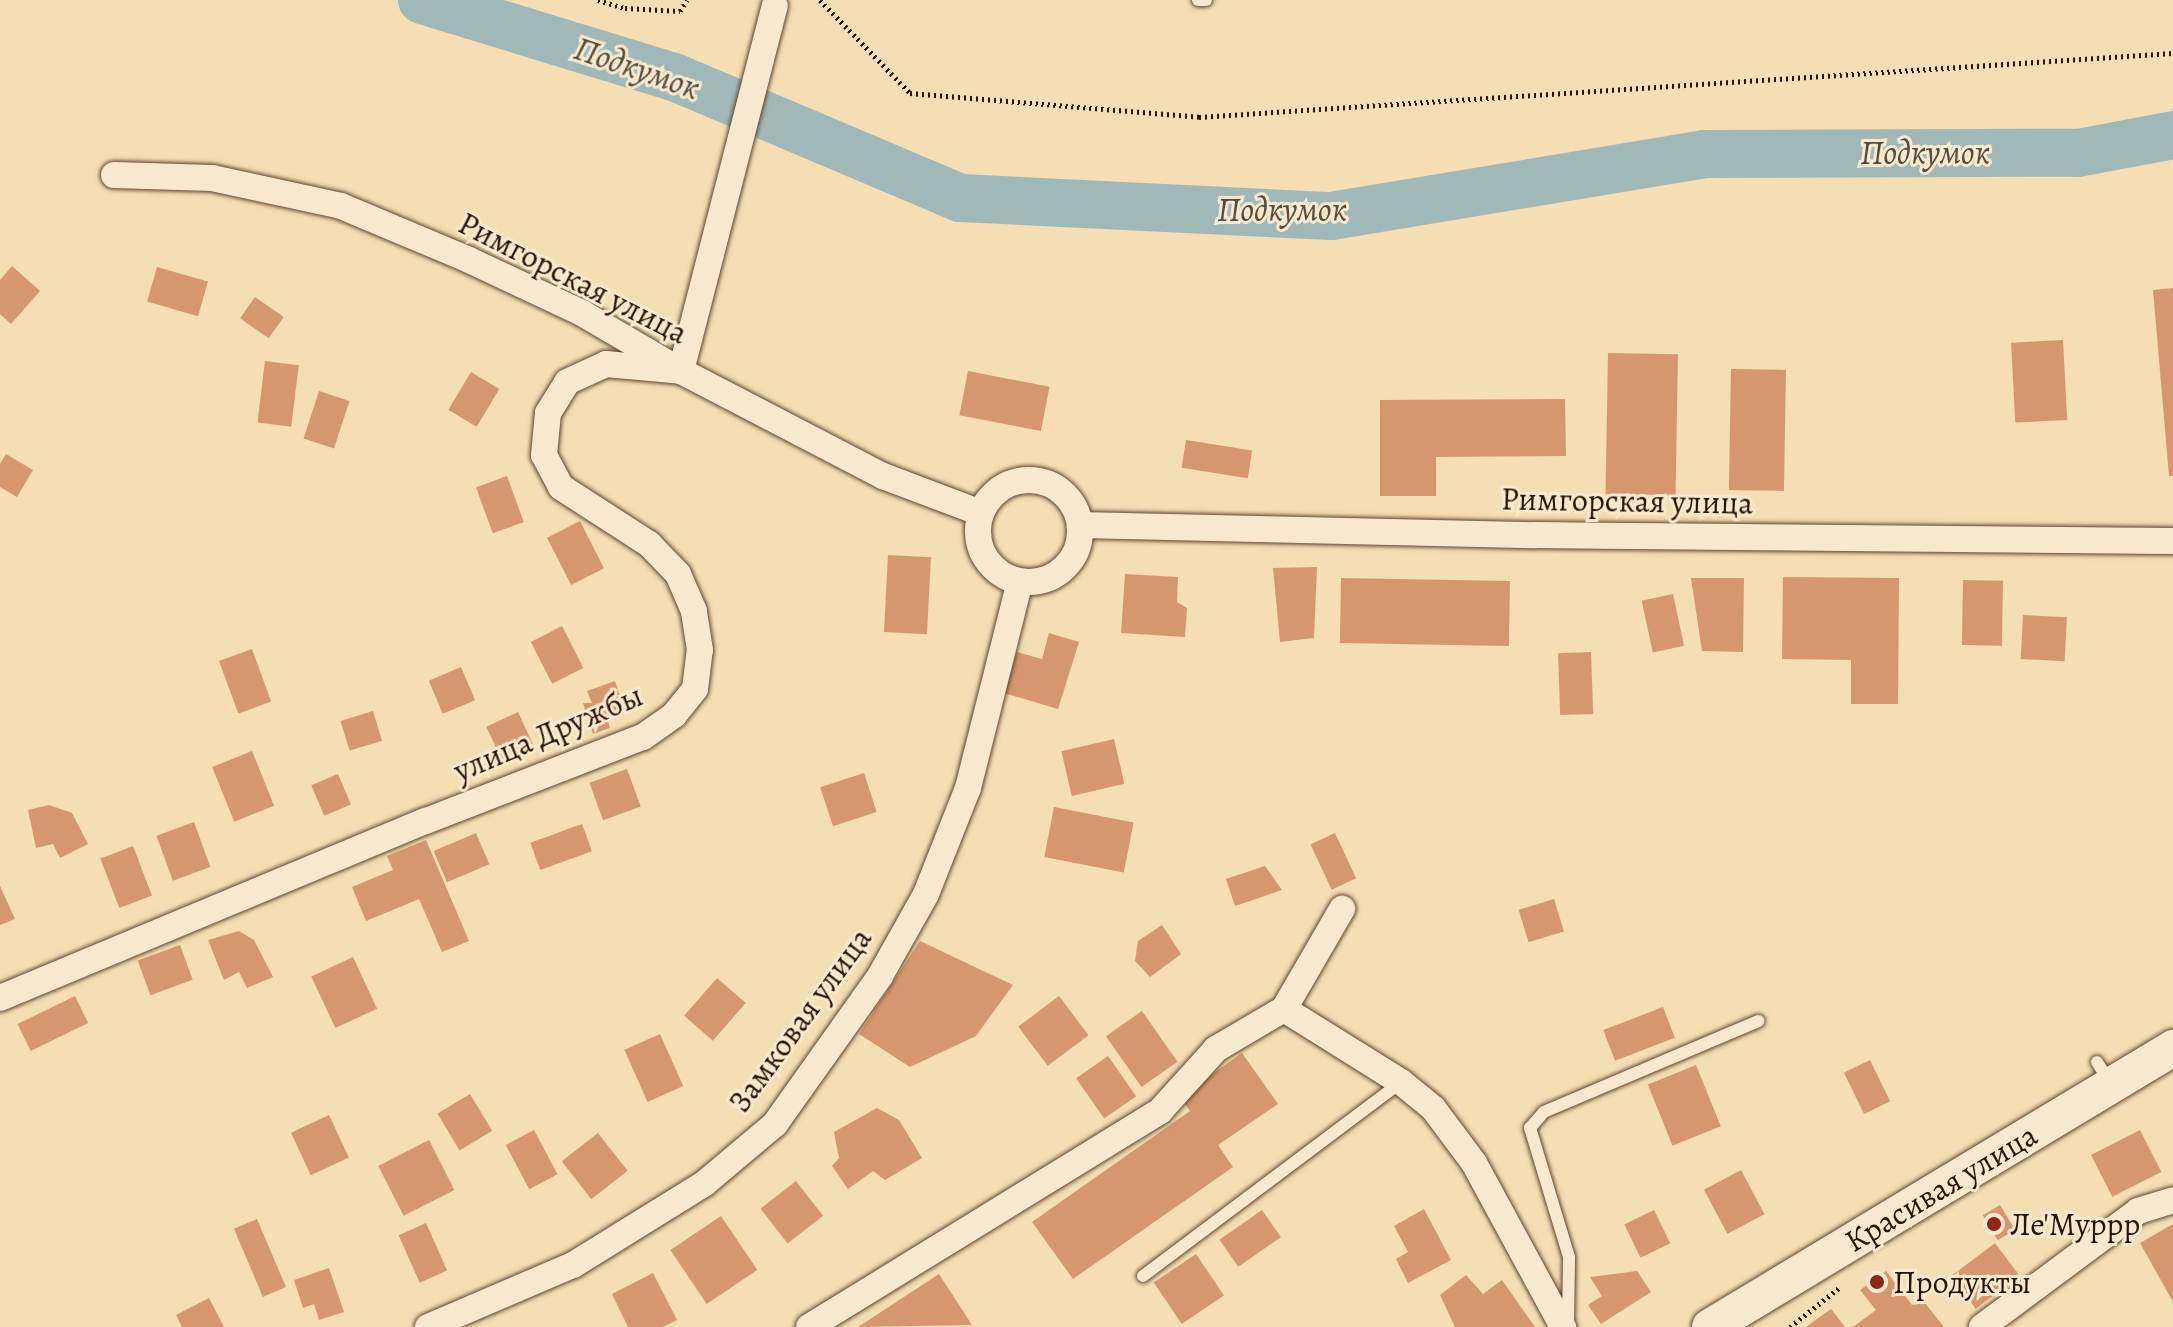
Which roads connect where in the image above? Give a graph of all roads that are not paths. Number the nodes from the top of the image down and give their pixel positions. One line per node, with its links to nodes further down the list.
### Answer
1 (1198, 0): 2 (lane)
2 (1206, 0)
3 (777, 3): 5 (street)
4 (114, 175): 5 (street, Римгорская улица)
5 (681, 371): 6 (street, Римгорская улица); 11 (street, улица Дружбы)
6 (981, 513): 7 (street); 9 (street)
7 (1080, 525): 8 (street, Римгорская улица); 9 (street)
8 (2173, 541)
9 (1020, 581): 18 (street, Замковая улица)
10 (1342, 909): 12 (street)
11 (0, 998)
12 (1284, 1009): 15 (street); 19 (street)
13 (1758, 1021): 20 (lane)
14 (2173, 1048): 21 (main road, Красивая улица)
15 (1401, 1082): 17 (lane); 20 (street)
16 (2173, 1200): 22 (street)
17 (1143, 1276)
18 (428, 1327)
19 (809, 1327)
20 (1566, 1327)
21 (1710, 1327)
22 (1982, 1327)

